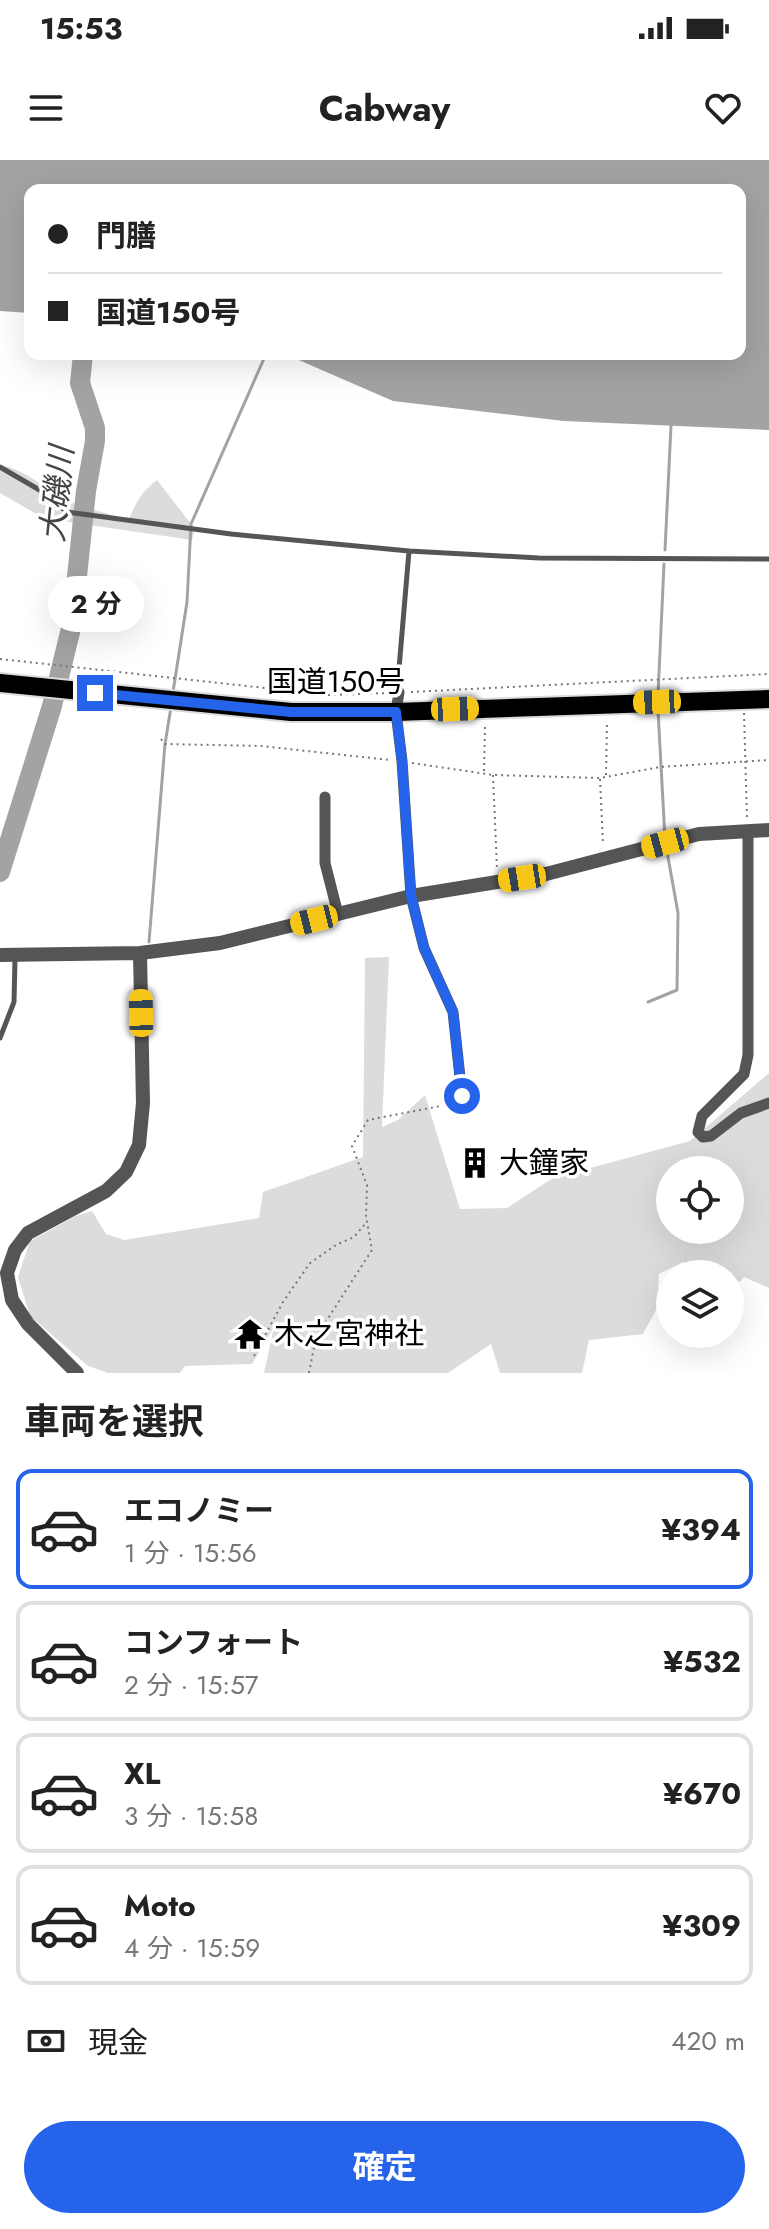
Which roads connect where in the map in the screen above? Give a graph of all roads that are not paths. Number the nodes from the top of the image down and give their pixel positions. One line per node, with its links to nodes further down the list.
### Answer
1 (0, 467): 2 (lane)
2 (409, 551): 3 (lane); 5 (lane)
3 (769, 559)
4 (0, 683): 7 (highway, 国道150号)
5 (398, 692): 7 (street)
6 (769, 699): 7 (highway, 国道150号)
7 (396, 712): 11 (street)
8 (325, 797): 12 (street)
9 (769, 830): 10 (street)
10 (748, 832): 11 (street); 17 (street)
11 (411, 896): 12 (street); 16 (street)
12 (338, 914): 13 (street)
13 (140, 953): 14 (street); 18 (street)
14 (10, 955): 15 (lane)
15 (0, 1038)
16 (465, 1101)
17 (769, 1103)
18 (4, 1273): 19 (street)
19 (77, 1373)

